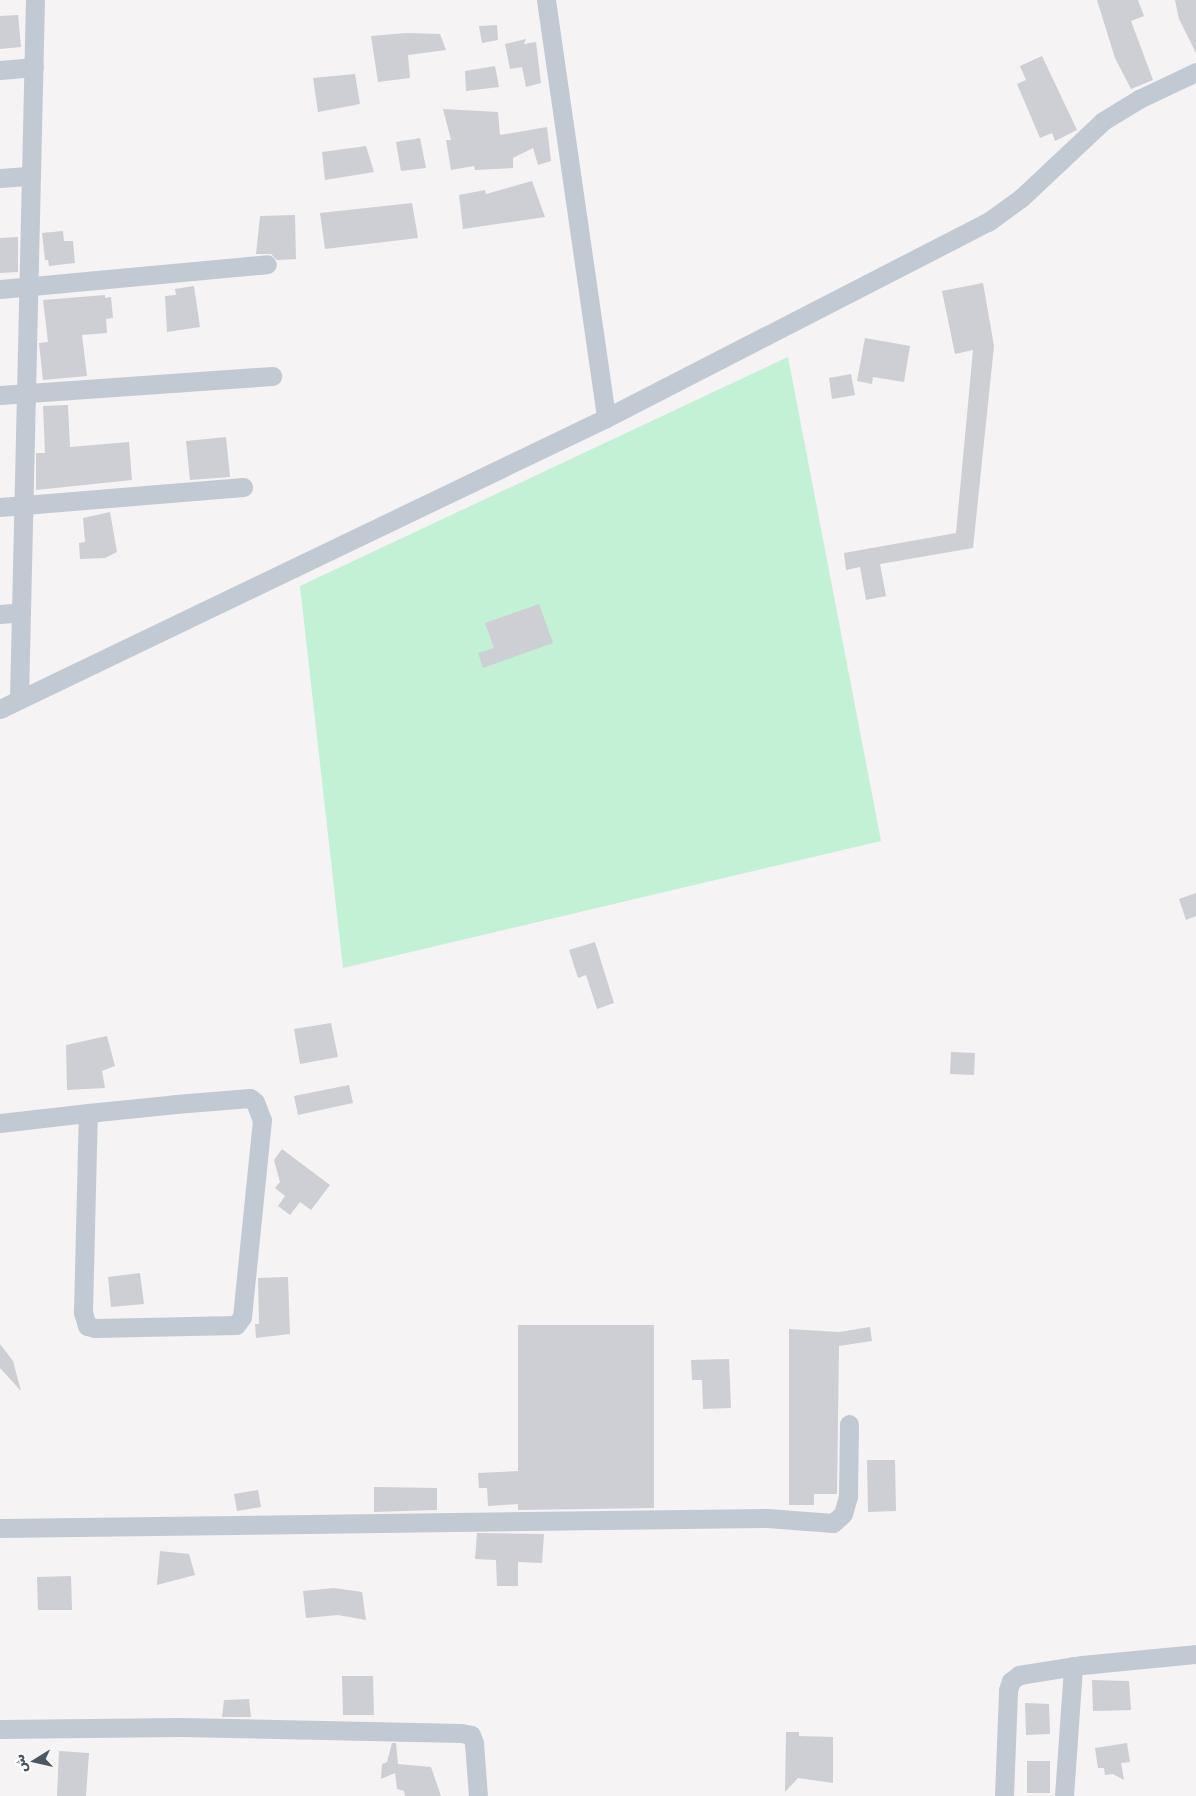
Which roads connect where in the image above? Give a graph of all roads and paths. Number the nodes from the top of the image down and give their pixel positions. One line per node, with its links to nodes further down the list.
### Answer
1 (35, 0): 3 (street)
2 (546, 0): 14 (street)
3 (34, 67): 4 (street); 6 (street)
4 (0, 70)
5 (1196, 72): 14 (street)
6 (32, 176): 7 (street); 9 (street)
7 (0, 178)
8 (267, 264): 9 (street)
9 (29, 287): 10 (street); 12 (street)
10 (0, 288)
11 (272, 376): 12 (street)
12 (27, 393): 13 (street); 16 (street)
13 (0, 395)
14 (606, 418): 20 (street)
15 (243, 487): 16 (street)
16 (24, 506): 17 (street); 18 (street)
17 (0, 507)
18 (21, 612): 19 (street); 20 (street)
19 (0, 614)
20 (19, 699): 21 (street)
21 (0, 709)
22 (88, 1114): 22 (street); 23 (street)
23 (0, 1123)
24 (849, 1424): 25 (street)
25 (0, 1528)
26 (1196, 1654): 27 (street)
27 (1072, 1666): 30 (street); 31 (street)
28 (0, 1729): 29 (street)
29 (478, 1796)
30 (1004, 1796)
31 (1064, 1796)

